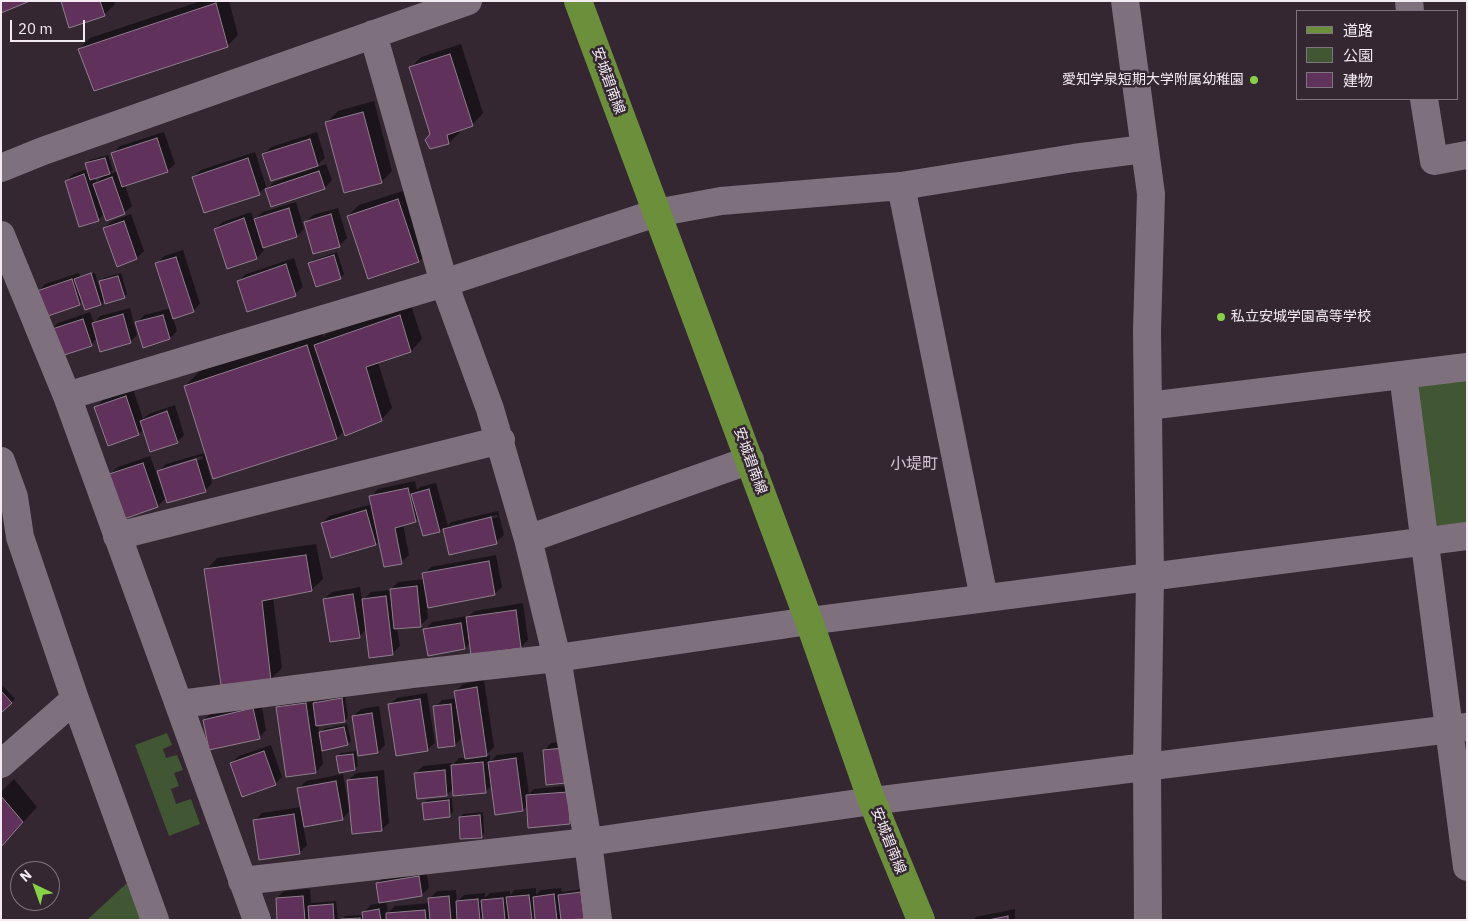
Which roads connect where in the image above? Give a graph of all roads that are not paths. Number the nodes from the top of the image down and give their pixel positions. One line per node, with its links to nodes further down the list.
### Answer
1 (468, 1): 4 (street)
2 (578, 1): 10 (main road, 安城碧南線)
3 (1125, 1): 6 (street)
4 (373, 34): 8 (street); 12 (street)
5 (1424, 100): 7 (street)
6 (1144, 149): 9 (street); 16 (street)
7 (1467, 155)
8 (1, 168)
9 (901, 186): 10 (street); 27 (street)
10 (656, 213): 12 (street); 18 (main road, 安城碧南線)
11 (1, 236): 15 (street)
12 (444, 283): 15 (street); 17 (street)
13 (1467, 367): 14 (street)
14 (1403, 375): 16 (street); 25 (street)
15 (67, 396): 21 (street)
16 (1148, 406): 26 (street)
17 (500, 440): 21 (street); 24 (street)
18 (750, 460): 24 (street); 28 (main road, 安城碧南線)
19 (1, 461): 23 (street)
20 (1, 511): 23 (street)
21 (117, 536): 31 (street)
22 (1467, 536): 25 (street)
23 (20, 537): 30 (street)
24 (528, 539): 29 (street)
25 (1424, 542): 26 (street); 32 (street)
26 (1150, 577): 27 (street); 34 (street)
27 (984, 598): 28 (street)
28 (809, 621): 29 (street); 35 (main road, 安城碧南線)
29 (557, 658): 31 (street); 36 (street)
30 (75, 699): 33 (street); 39 (street)
31 (180, 704): 38 (street)
32 (1458, 728): 34 (street); 37 (street)
33 (1, 764)
34 (1147, 767): 35 (street); 43 (street)
35 (872, 801): 36 (street); 42 (main road, 安城碧南線)
36 (588, 842): 38 (street); 41 (street)
37 (1467, 867)
38 (242, 881): 40 (street)
39 (155, 920)
40 (258, 920)
41 (598, 920)
42 (921, 920)
43 (1148, 920)

